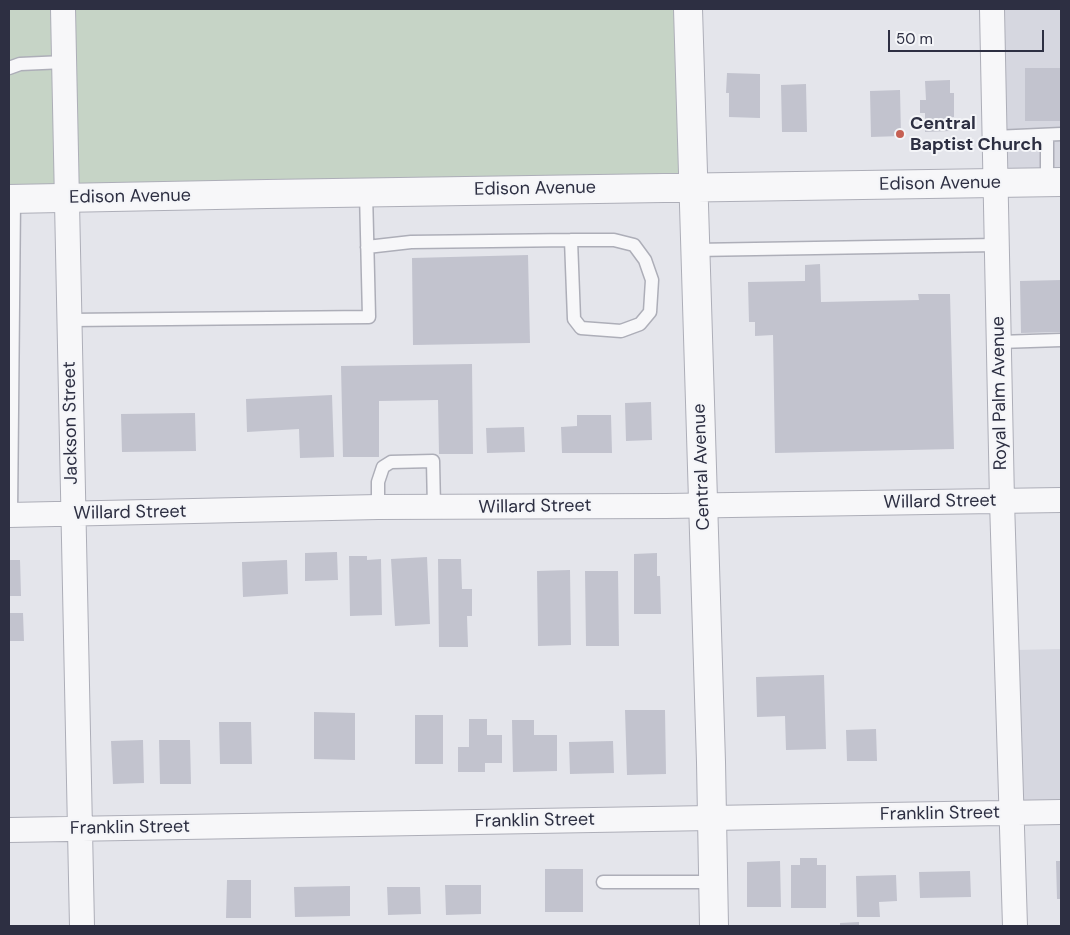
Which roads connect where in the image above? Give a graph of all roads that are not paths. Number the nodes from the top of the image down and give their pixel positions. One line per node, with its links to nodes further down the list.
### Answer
1 (63, 9): 4 (street, Jackson Street)
2 (688, 9): 11 (street, Central Avenue)
3 (992, 9): 8 (street, Royal Palm Avenue)
4 (64, 62): 5 (lane); 13 (street, Jackson Street)
5 (9, 68)
6 (1061, 134): 7 (lane)
7 (1047, 135): 8 (lane); 9 (lane)
8 (994, 136): 10 (street, Royal Palm Avenue)
9 (1054, 182): 10 (street, Edison Avenue)
10 (994, 184): 11 (street, Edison Avenue); 16 (street, Royal Palm Avenue)
11 (694, 188): 12 (street, Edison Avenue); 18 (street, Central Avenue)
12 (366, 192): 13 (street, Edison Avenue); 17 (lane)
13 (67, 198): 14 (street, Edison Avenue); 19 (street, Jackson Street)
14 (11, 199): 28 (lane)
15 (570, 240): 15 (lane); 17 (lane)
16 (996, 245): 18 (lane); 21 (street, Royal Palm Avenue)
17 (367, 247): 19 (lane)
18 (695, 250): 24 (street, Central Avenue)
19 (69, 320): 27 (street, Jackson Street)
20 (1061, 340): 21 (lane)
21 (999, 342): 23 (street, Royal Palm Avenue)
22 (1061, 500): 23 (street, Willard Street)
23 (1002, 501): 24 (street, Willard Street); 30 (street, Royal Palm Avenue)
24 (703, 504): 26 (street, Willard Street); 31 (street, Central Avenue)
25 (378, 508): 26 (street, Willard Street); 26 (lane); 27 (street, Willard Street)
26 (434, 508)
27 (73, 514): 28 (street, Willard Street); 32 (street, Jackson Street)
28 (10, 515)
29 (1061, 812): 30 (street, Franklin Street)
30 (1011, 813): 31 (street, Franklin Street); 38 (street, Royal Palm Avenue)
31 (711, 819): 32 (street, Franklin Street); 35 (street, Central Avenue)
32 (79, 829): 33 (street, Franklin Street); 36 (street, Jackson Street)
33 (9, 830)
34 (602, 882): 35 (lane)
35 (713, 882): 37 (street, Central Avenue)
36 (82, 926)
37 (714, 926)
38 (1015, 926)

